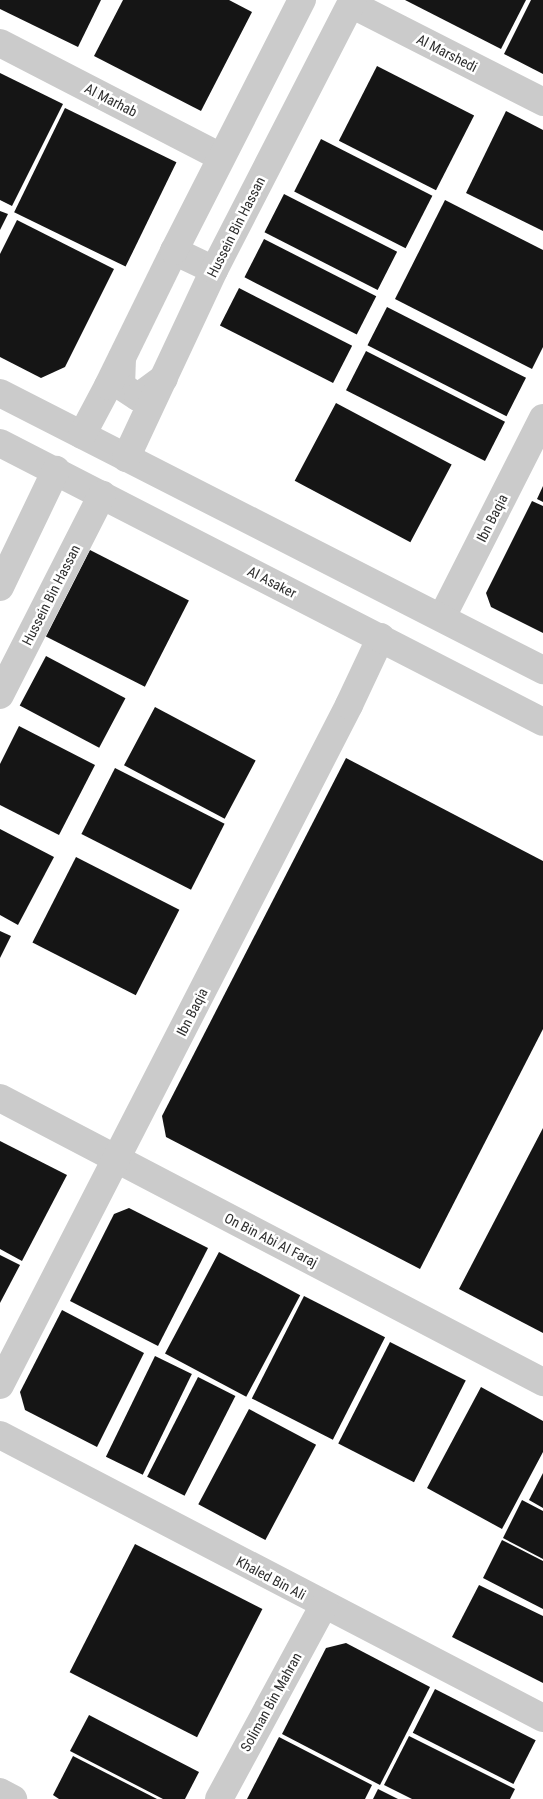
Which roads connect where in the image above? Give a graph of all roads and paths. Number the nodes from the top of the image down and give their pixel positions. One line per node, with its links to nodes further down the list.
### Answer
1 (302, 0): 5 (street)
2 (352, 2): 4 (street, Al Marshedi); 7 (street, Hussein Bin Hassan)
3 (0, 43): 5 (street, Al Marhab)
4 (543, 102)
5 (221, 157): 6 (street)
6 (174, 251): 7 (street); 8 (street)
7 (214, 270): 9 (street, Hussein Bin Hassan)
8 (122, 358): 9 (street); 12 (street)
9 (164, 378): 14 (street, Hussein Bin Hassan)
10 (0, 393): 12 (street)
11 (543, 418): 18 (street, Ibn Baqia)
12 (82, 435): 14 (street)
13 (0, 442): 15 (street, Al Asaker)
14 (126, 458): 18 (street)
15 (56, 470): 16 (street, Al Asaker); 17 (street)
16 (102, 495): 19 (street, Al Asaker); 21 (street, Hussein Bin Hassan)
17 (0, 587)
18 (442, 617): 20 (street)
19 (381, 637): 22 (street, Al Asaker); 24 (street, Ibn Baqia)
20 (543, 670)
21 (0, 695)
22 (543, 722)
23 (0, 1098): 24 (street, On Bin Abi Al Faraj)
24 (116, 1159): 25 (street, On Bin Abi Al Faraj); 26 (street, Ibn Baqia)
25 (543, 1382)
26 (0, 1385)
27 (0, 1435): 28 (street, Khaled Bin Ali)
28 (324, 1606): 29 (street, Khaled Bin Ali); 32 (street, Soliman Bin Mahran)
29 (543, 1718)
30 (0, 1792): 31 (street)
31 (13, 1799)
32 (218, 1799)

